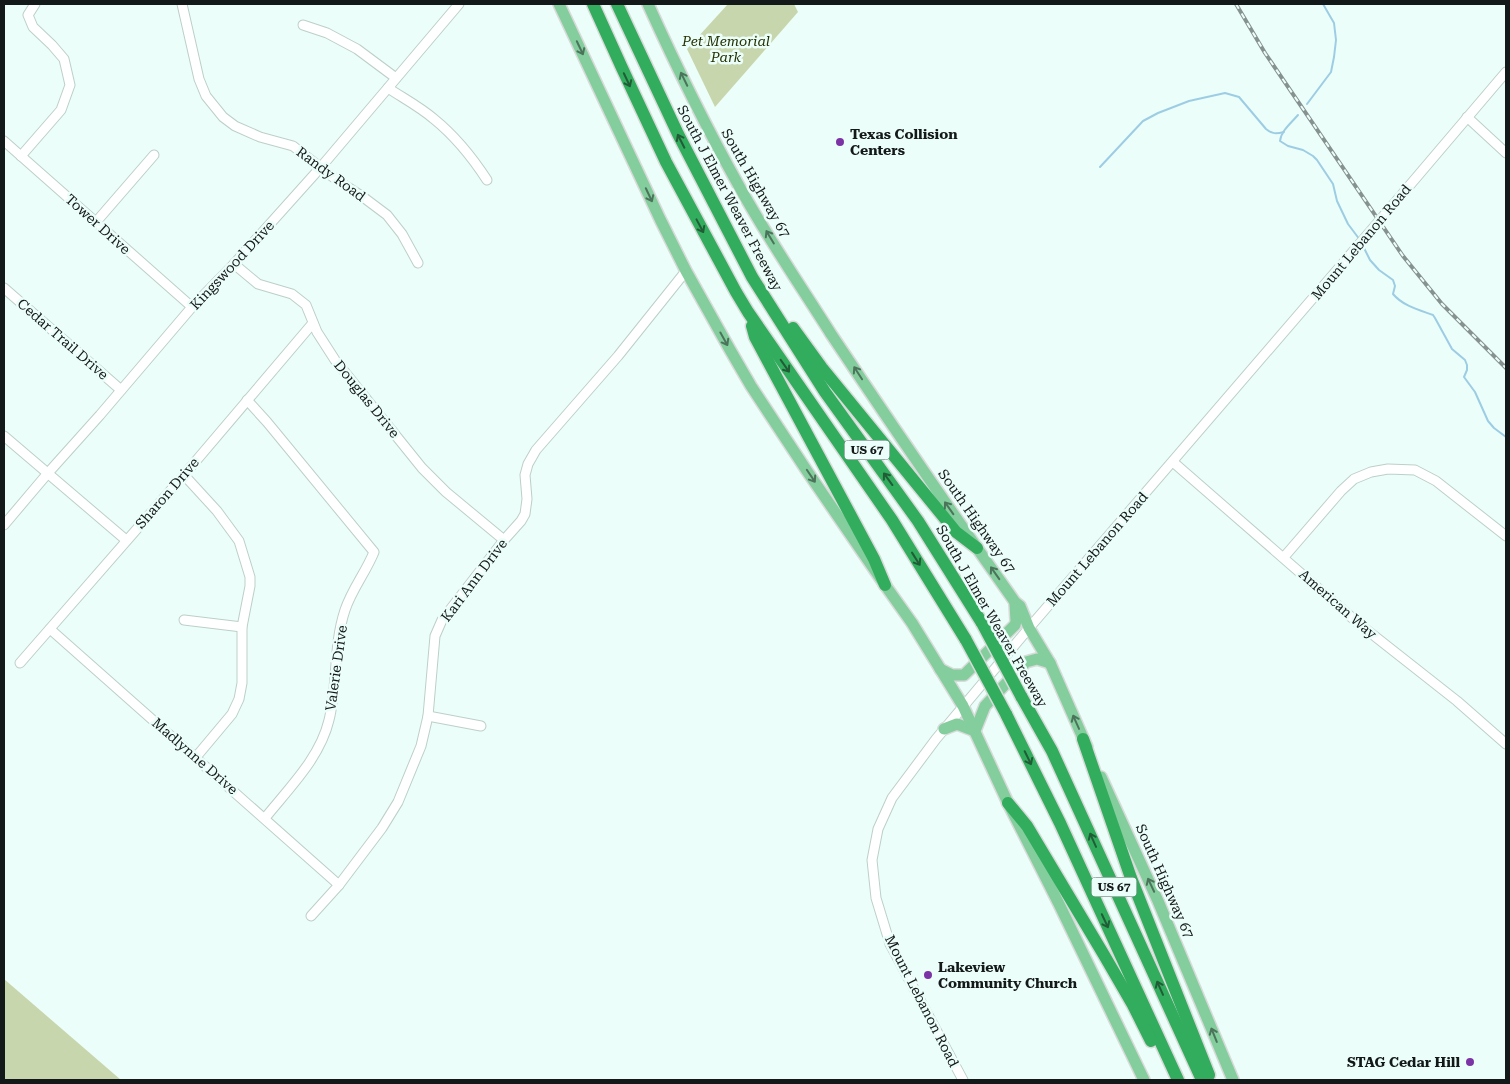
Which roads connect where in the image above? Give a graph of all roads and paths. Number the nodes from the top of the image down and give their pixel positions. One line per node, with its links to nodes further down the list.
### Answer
1 (35, 4): 15 (street)
2 (182, 4): 17 (street, Randy Road)
3 (459, 4): 10 (street, Kingswood Drive)
4 (560, 4): 22 (main road, one-way to 22)
5 (593, 4): 26 (highway, US 67, one-way to 26)
6 (618, 4): 23 (highway, South J Elmer Weaver Freeway / US 67, one-way to 6)
7 (648, 4): 38 (main road, South Highway 67, one-way to 7)
8 (303, 24): 10 (street)
9 (1506, 72): 12 (street, Mount Lebanon Road)
10 (396, 78): 11 (street, Kingswood Drive)
11 (388, 88): 17 (street, Kingswood Drive); 18 (street)
12 (1467, 118): 14 (street); 31 (street, Mount Lebanon Road, bridge)
13 (4, 141): 15 (street, Tower Drive)
14 (1506, 153)
15 (21, 156): 19 (street, Tower Drive)
16 (154, 156): 19 (street)
17 (321, 167): 20 (street, Randy Road); 21 (street, Kingswood Drive)
18 (488, 180)
19 (96, 222): 25 (street, Tower Drive)
20 (418, 263)
21 (234, 264): 25 (street, Kingswood Drive); 27 (street, Douglas Drive)
22 (686, 271): 37 (street, Kari Ann Drive); 40 (main road, one-way to 40)
23 (752, 277): 38 (highway); 65 (highway, South J Elmer Weaver Freeway / US 67, one-way to 23, bridge)
24 (4, 288): 28 (street, Cedar Trail Drive)
25 (192, 307): 28 (street, Kingswood Drive)
26 (748, 312): 40 (highway); 64 (highway, US 67, one-way to 64, bridge)
27 (313, 322): 29 (street, Sharon Drive); 37 (street, Douglas Drive)
28 (121, 390): 32 (street, Kingswood Drive)
29 (248, 400): 33 (street, Sharon Drive); 58 (street, Valerie Drive)
30 (4, 436): 32 (street)
31 (1173, 462): 39 (street, American Way); 45 (street, Mount Lebanon Road)
32 (48, 473): 34 (street, Kingswood Drive); 36 (street)
33 (184, 474): 36 (street, Sharon Drive); 43 (street)
34 (4, 525)
35 (1506, 536): 39 (street)
36 (126, 540): 44 (street, Sharon Drive)
37 (504, 540): 50 (street, Kari Ann Drive)
38 (977, 548): 41 (main road, South Highway 67, one-way to 38)
39 (1284, 557): 55 (street, American Way)
40 (885, 585): 48 (main road)
41 (1015, 602): 45 (main road, South Highway 67); 48 (main road)
42 (184, 620): 43 (street)
43 (242, 627): 56 (street)
44 (50, 628): 46 (street, Sharon Drive); 56 (street, Madlynne Drive)
45 (1029, 628): 47 (main road, South Highway 67); 49 (street, Mount Lebanon Road)
46 (20, 662)
47 (1050, 663): 53 (main road); 54 (main road, South Highway 67, one-way to 47)
48 (940, 669): 49 (main road)
49 (963, 706): 52 (street, Mount Lebanon Road); 53 (main road)
50 (428, 716): 51 (street); 59 (street, Kari Ann Drive)
51 (481, 726)
52 (944, 730): 53 (main road); 61 (street, Mount Lebanon Road)
53 (975, 730): 57 (main road)
54 (1084, 739): 66 (highway); 67 (main road, South Highway 67, one-way to 54)
55 (1506, 744)
56 (196, 757): 58 (street, Madlynne Drive)
57 (1008, 803): 62 (main road); 63 (highway)
58 (265, 818): 59 (street, Madlynne Drive)
59 (339, 885): 60 (street, Kari Ann Drive)
60 (310, 916)
61 (963, 1080)
62 (1144, 1080)
63 (1170, 1080)
64 (1178, 1080)
65 (1202, 1080)
66 (1210, 1080)
67 (1233, 1080)

